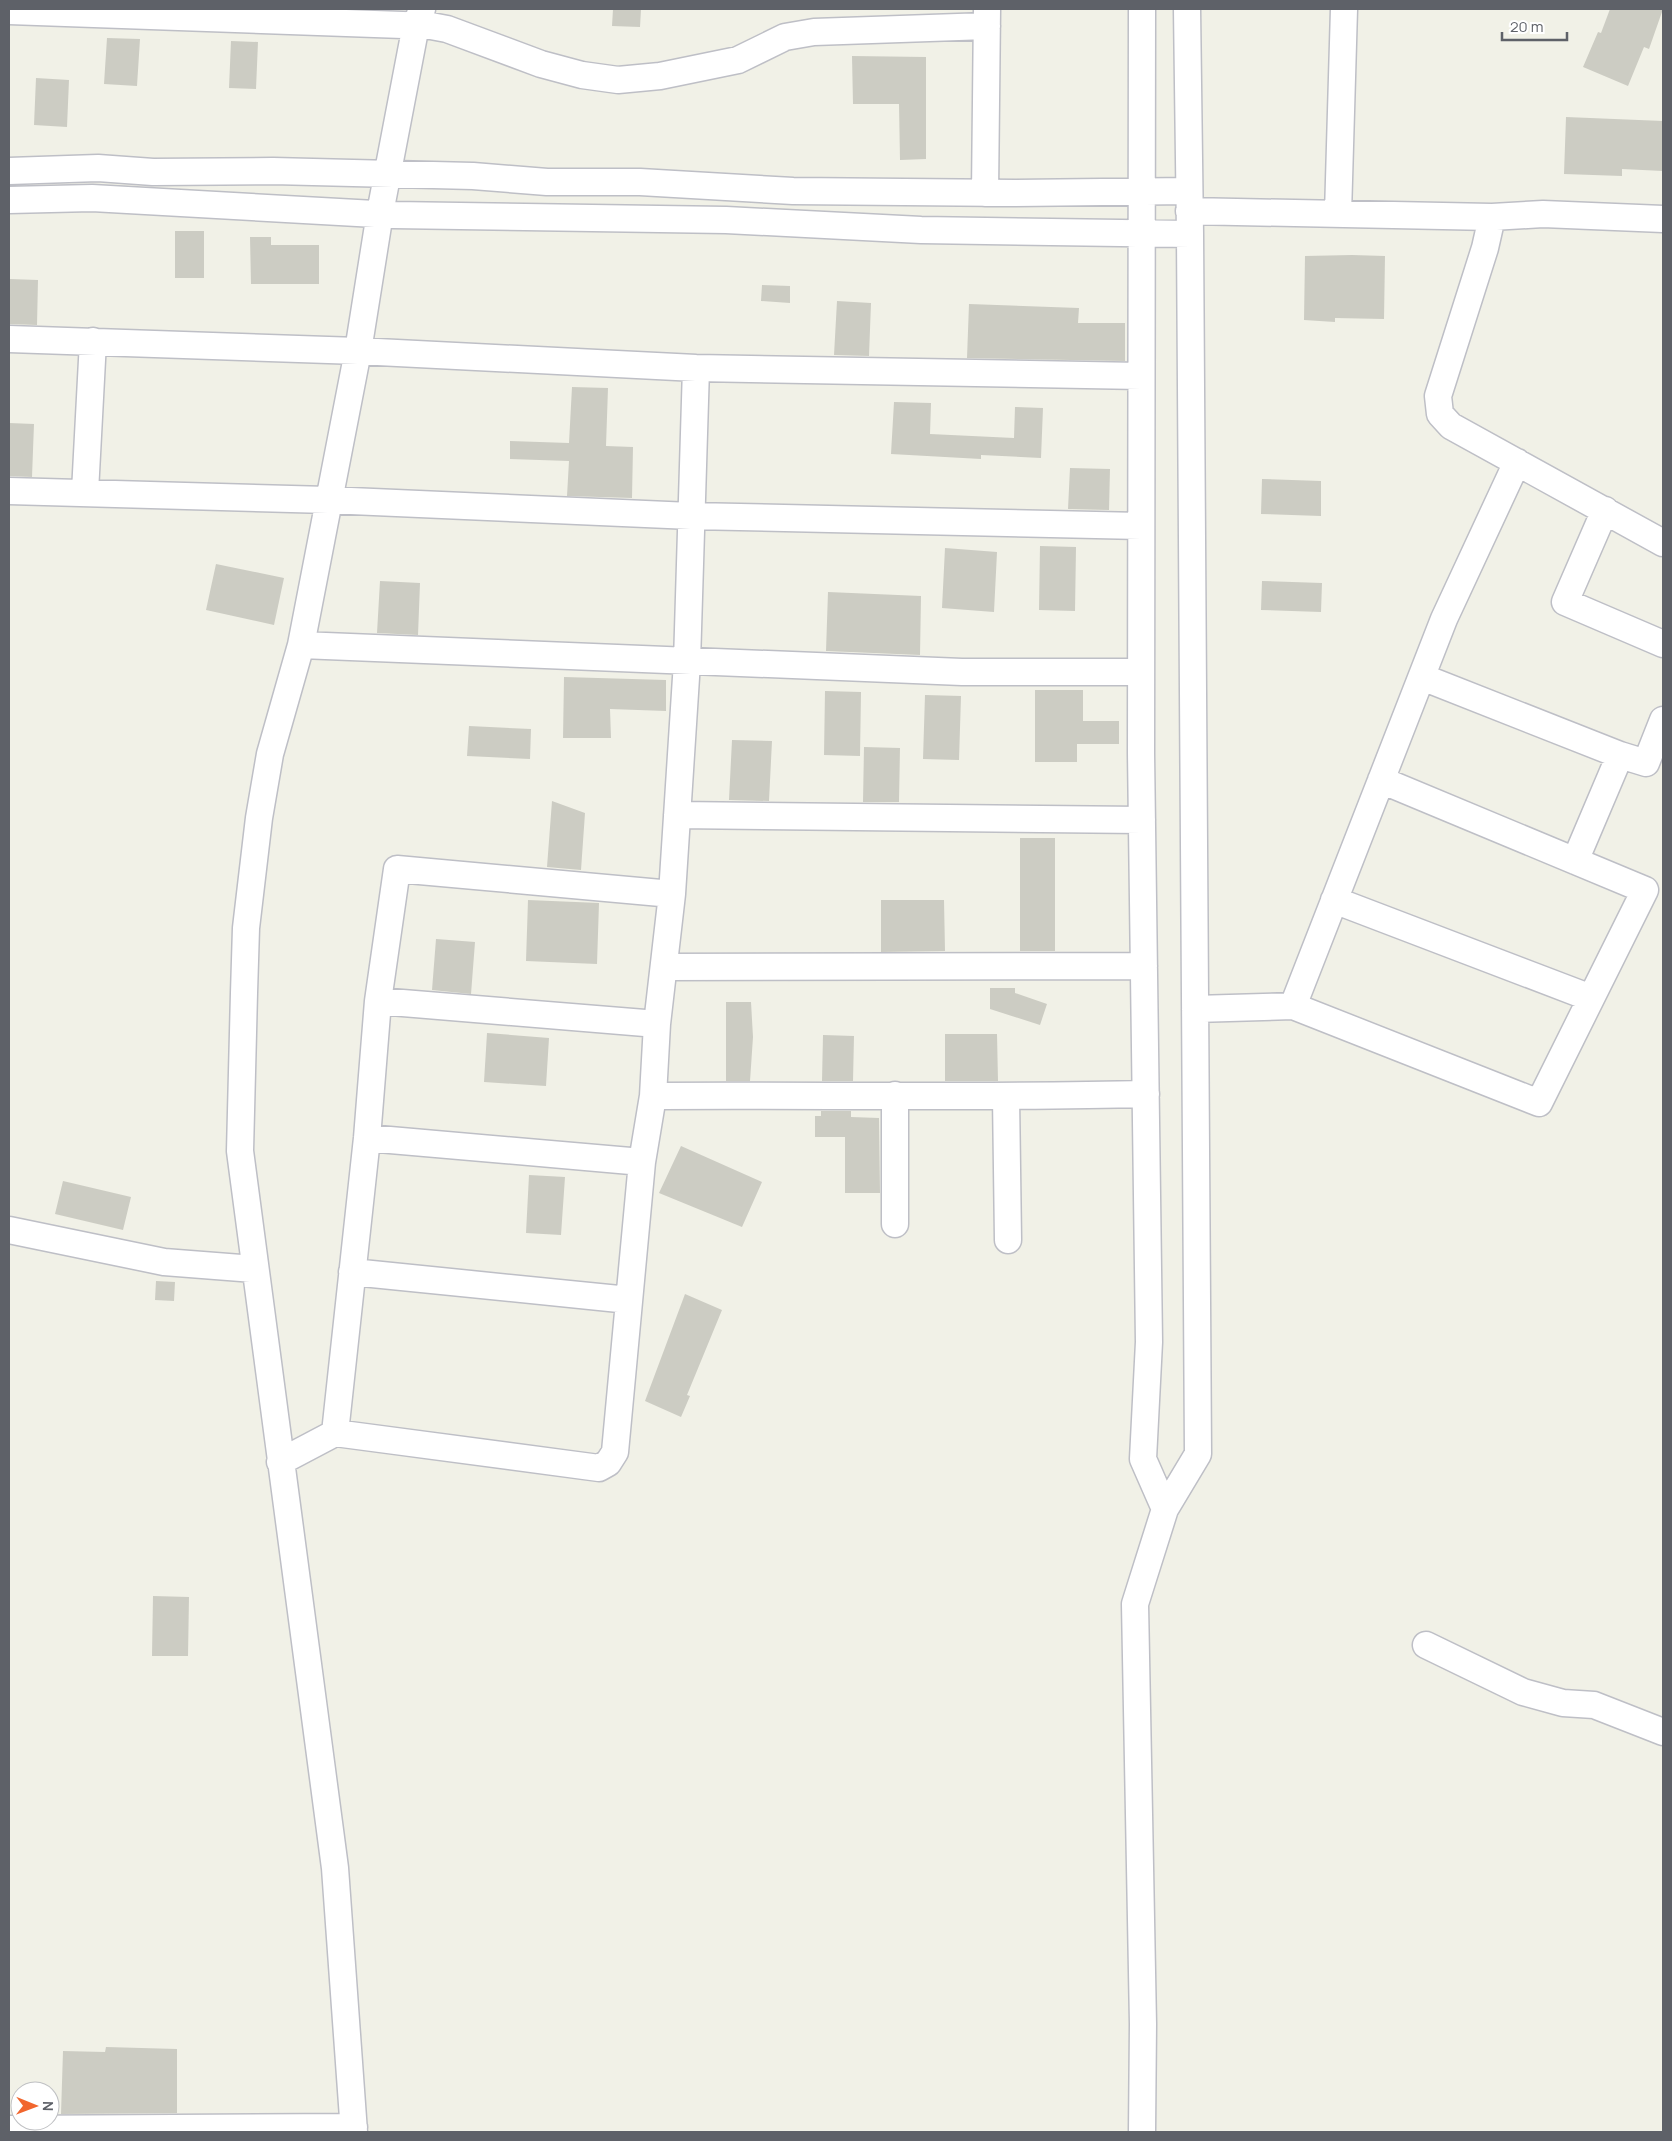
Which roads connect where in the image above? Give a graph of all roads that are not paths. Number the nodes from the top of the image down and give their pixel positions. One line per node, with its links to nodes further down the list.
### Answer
1 (1142, 9): 9 (street)
2 (1187, 9): 12 (street)
3 (1344, 9): 14 (street)
4 (9, 11): 5 (street)
5 (419, 17): 6 (street); 8 (street)
6 (987, 18): 10 (street)
7 (9, 171): 8 (street)
8 (388, 174): 10 (street); 13 (street)
9 (1143, 191): 10 (street); 12 (street); 17 (street)
10 (985, 193)
11 (9, 200): 13 (street)
12 (1189, 212): 14 (street); 17 (street); 49 (street)
13 (380, 213): 17 (street); 20 (street)
14 (1338, 214): 15 (street)
15 (1492, 216): 16 (street); 23 (street)
16 (1663, 219)
17 (1141, 234): 22 (street)
18 (9, 339): 19 (street)
19 (93, 341): 20 (street); 25 (street)
20 (358, 351): 21 (street); 26 (street)
21 (696, 368): 22 (street); 28 (street)
22 (1141, 376): 29 (street)
23 (1517, 462): 27 (street); 35 (street)
24 (9, 491): 25 (street)
25 (85, 492): 26 (street)
26 (328, 500): 28 (street); 32 (street)
27 (1605, 510): 30 (street); 31 (street)
28 (691, 516): 29 (street); 33 (street)
29 (1141, 526): 34 (street)
30 (1663, 543)
31 (1663, 644)
32 (301, 645): 33 (street); 60 (street)
33 (687, 662): 34 (street); 39 (street)
34 (1141, 672): 40 (street)
35 (1422, 677): 37 (street); 38 (street)
36 (1663, 720): 37 (street)
37 (1620, 755): 41 (street)
38 (1381, 780): 41 (street); 43 (street)
39 (677, 815): 40 (street); 42 (street)
40 (1142, 820): 44 (street)
41 (1575, 861): 46 (street)
42 (672, 894): 45 (street); 47 (street)
43 (1334, 900): 46 (street); 48 (street)
44 (1144, 966): 45 (street); 51 (street)
45 (665, 967): 50 (street)
46 (1591, 998): 48 (street)
47 (378, 1001): 50 (street); 55 (street)
48 (1293, 1006): 49 (street)
49 (1195, 1009): 65 (street)
50 (656, 1024): 53 (street)
51 (1146, 1094): 54 (street); 65 (street)
52 (895, 1095): 53 (street); 54 (street); 57 (street)
53 (653, 1096): 56 (street)
54 (1006, 1097): 59 (street)
55 (367, 1138): 56 (street); 61 (street)
56 (642, 1162): 62 (street)
57 (895, 1224)
58 (9, 1230): 60 (street)
59 (1008, 1240)
60 (254, 1269): 64 (street)
61 (352, 1272): 62 (street); 63 (street)
62 (629, 1300): 63 (street)
63 (335, 1433): 64 (street)
64 (280, 1462): 69 (street)
65 (1165, 1509): 70 (street)
66 (1426, 1645): 67 (street)
67 (1663, 1732)
68 (9, 2129): 69 (street)
69 (354, 2130)
70 (1142, 2132)

